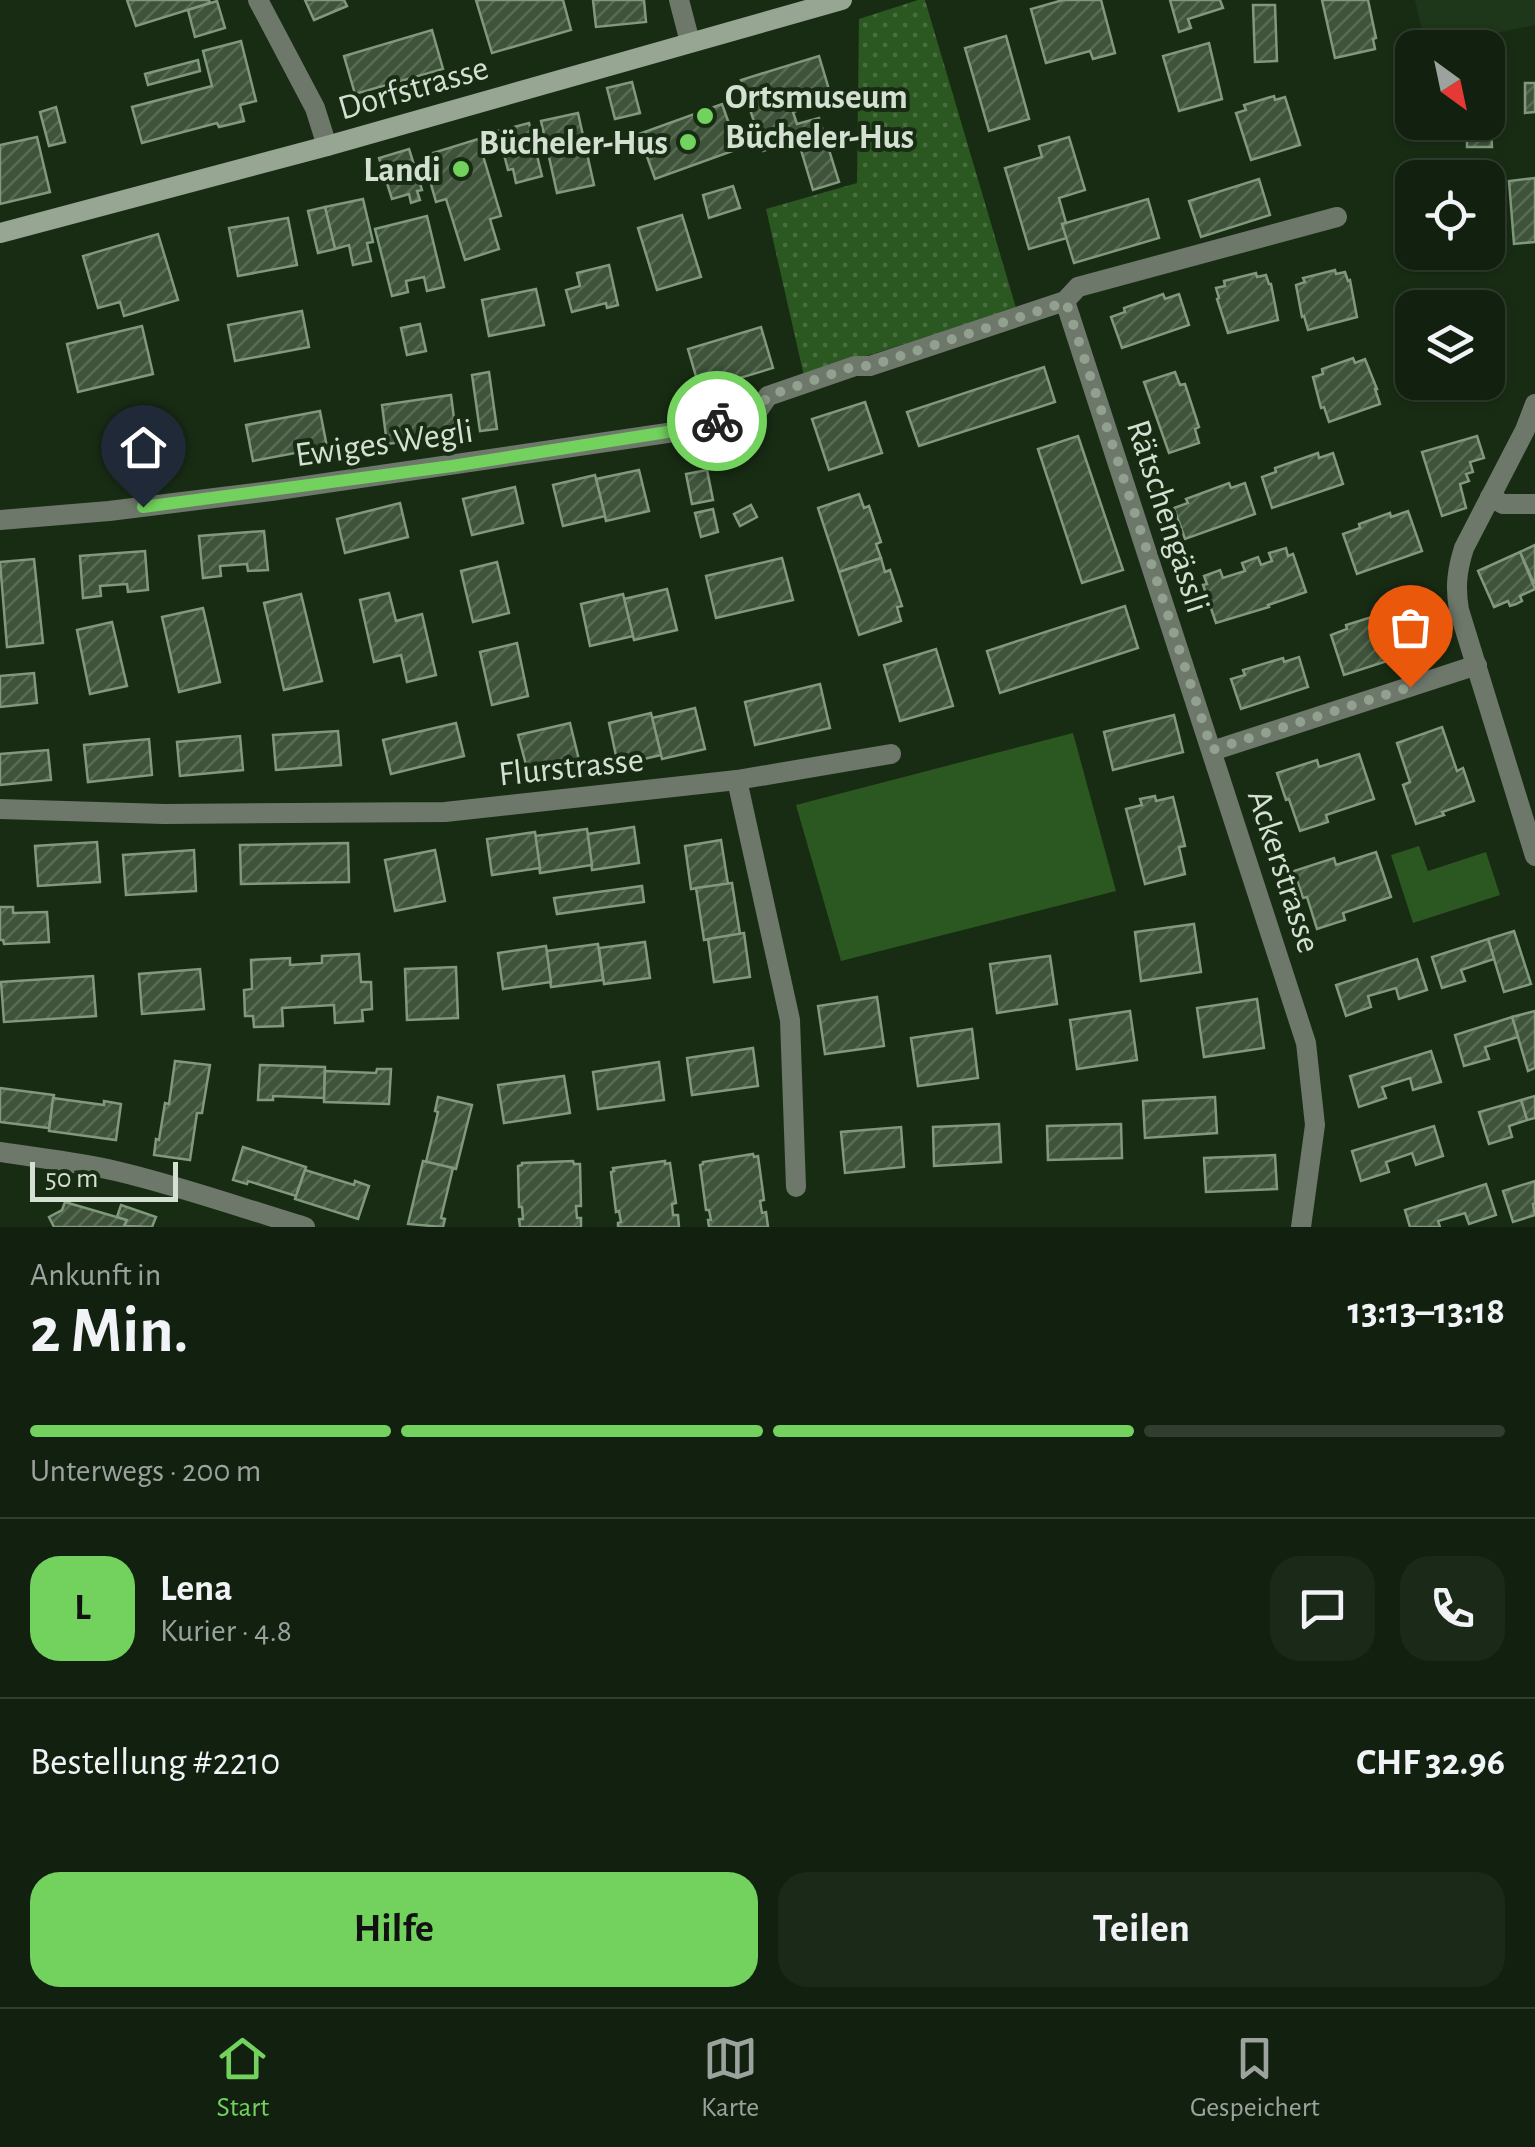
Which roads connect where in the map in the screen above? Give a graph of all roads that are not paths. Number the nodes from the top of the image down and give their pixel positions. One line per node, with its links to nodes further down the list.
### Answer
1 (258, 0): 5 (street)
2 (679, 0): 4 (street)
3 (842, 0): 4 (main road, Dorfstrasse)
4 (690, 42): 5 (main road, Dorfstrasse)
5 (326, 146): 7 (main road, Dorfstrasse)
6 (1338, 217): 8 (street)
7 (0, 233)
8 (1066, 302): 12 (street, Ewiges Wegli); 14 (street, Rätschengässli)
9 (1535, 404): 10 (street)
10 (1490, 497): 11 (street); 13 (street)
11 (1535, 504)
12 (0, 520)
13 (1477, 665): 14 (street); 18 (street)
14 (1212, 750): 22 (street, Ackerstrasse)
15 (891, 754): 16 (street, Flurstrasse)
16 (737, 780): 17 (street, Flurstrasse); 20 (street)
17 (0, 809)
18 (1535, 856)
19 (0, 1152): 21 (street)
20 (796, 1186)
21 (304, 1227)
22 (1302, 1227)

